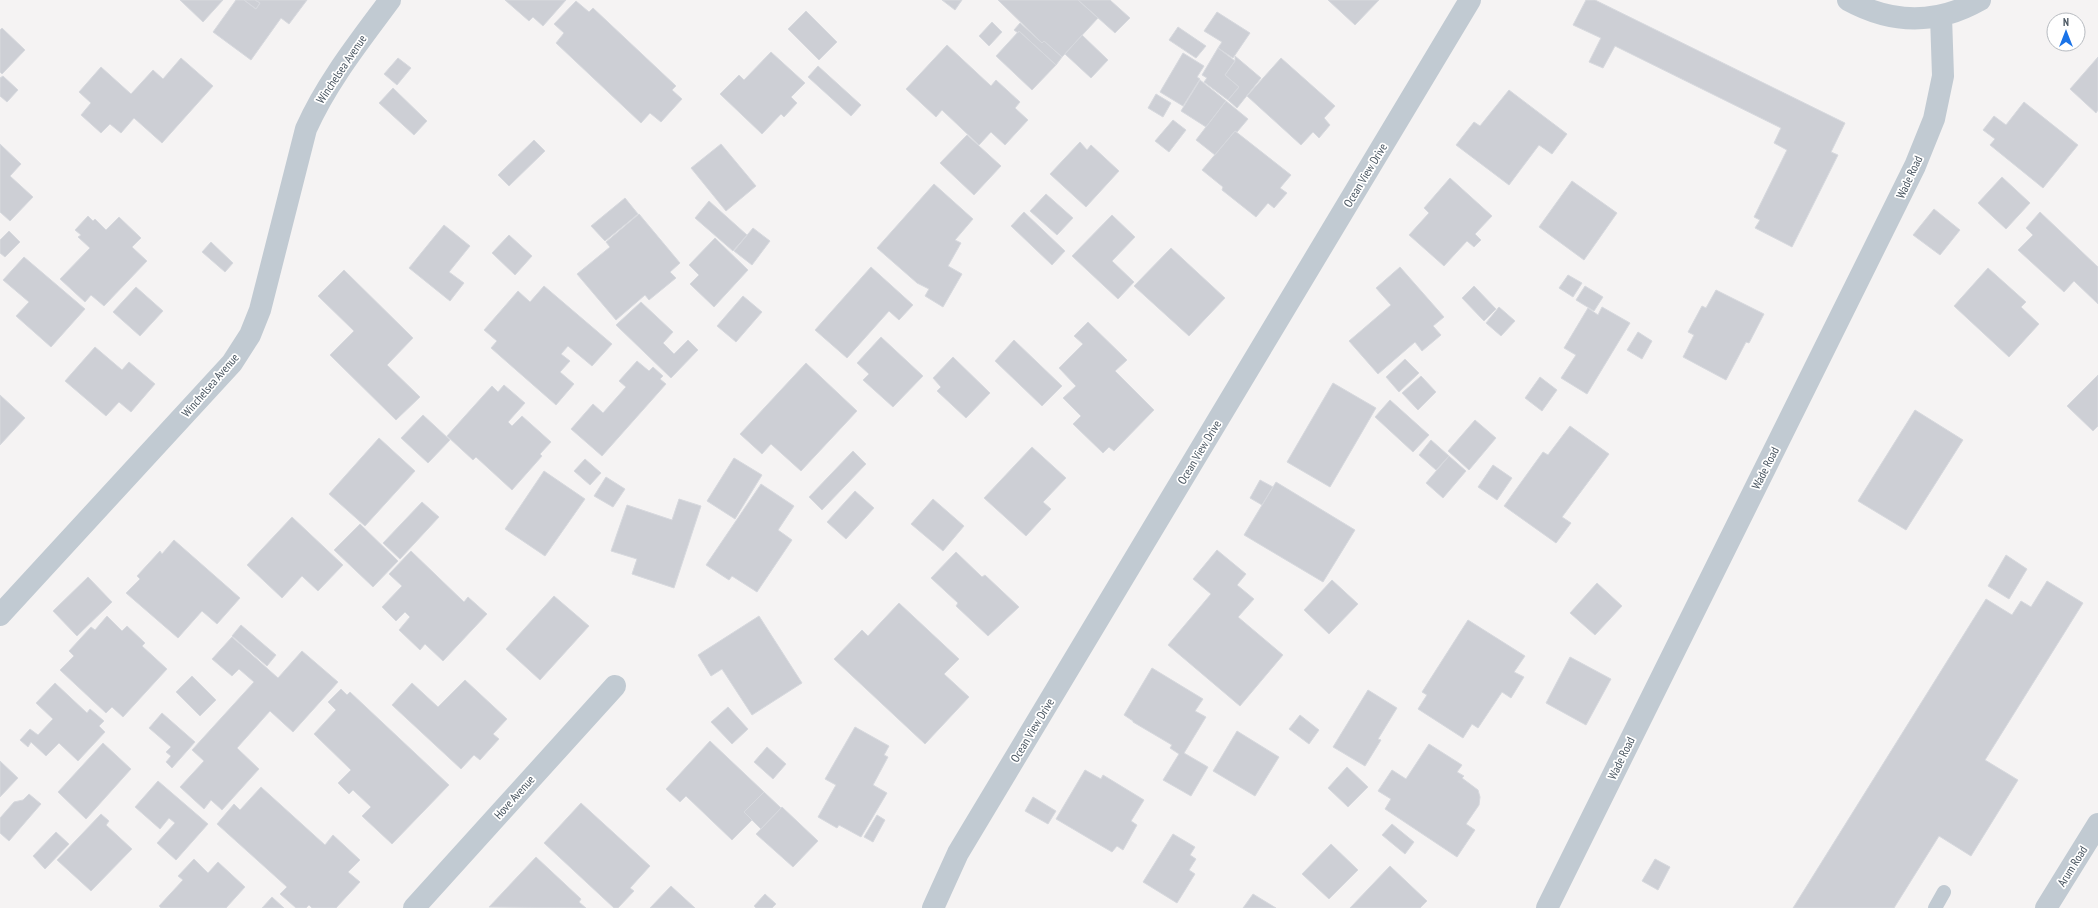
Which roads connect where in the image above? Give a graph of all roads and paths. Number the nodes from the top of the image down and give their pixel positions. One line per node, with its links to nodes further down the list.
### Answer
1 (390, 0): 6 (street, Winchelsea Avenue)
2 (1470, 0): 11 (street, Ocean View Drive)
3 (1848, 0): 5 (street)
4 (1980, 0): 5 (street)
5 (1941, 16): 12 (street, Wade Road)
6 (0, 615)
7 (615, 686): 10 (street, Hove Avenue)
8 (2098, 824): 14 (street, Arum Road)
9 (1944, 892): 13 (lane)
10 (414, 908)
11 (933, 908)
12 (1546, 908)
13 (1935, 908)
14 (2046, 908)

